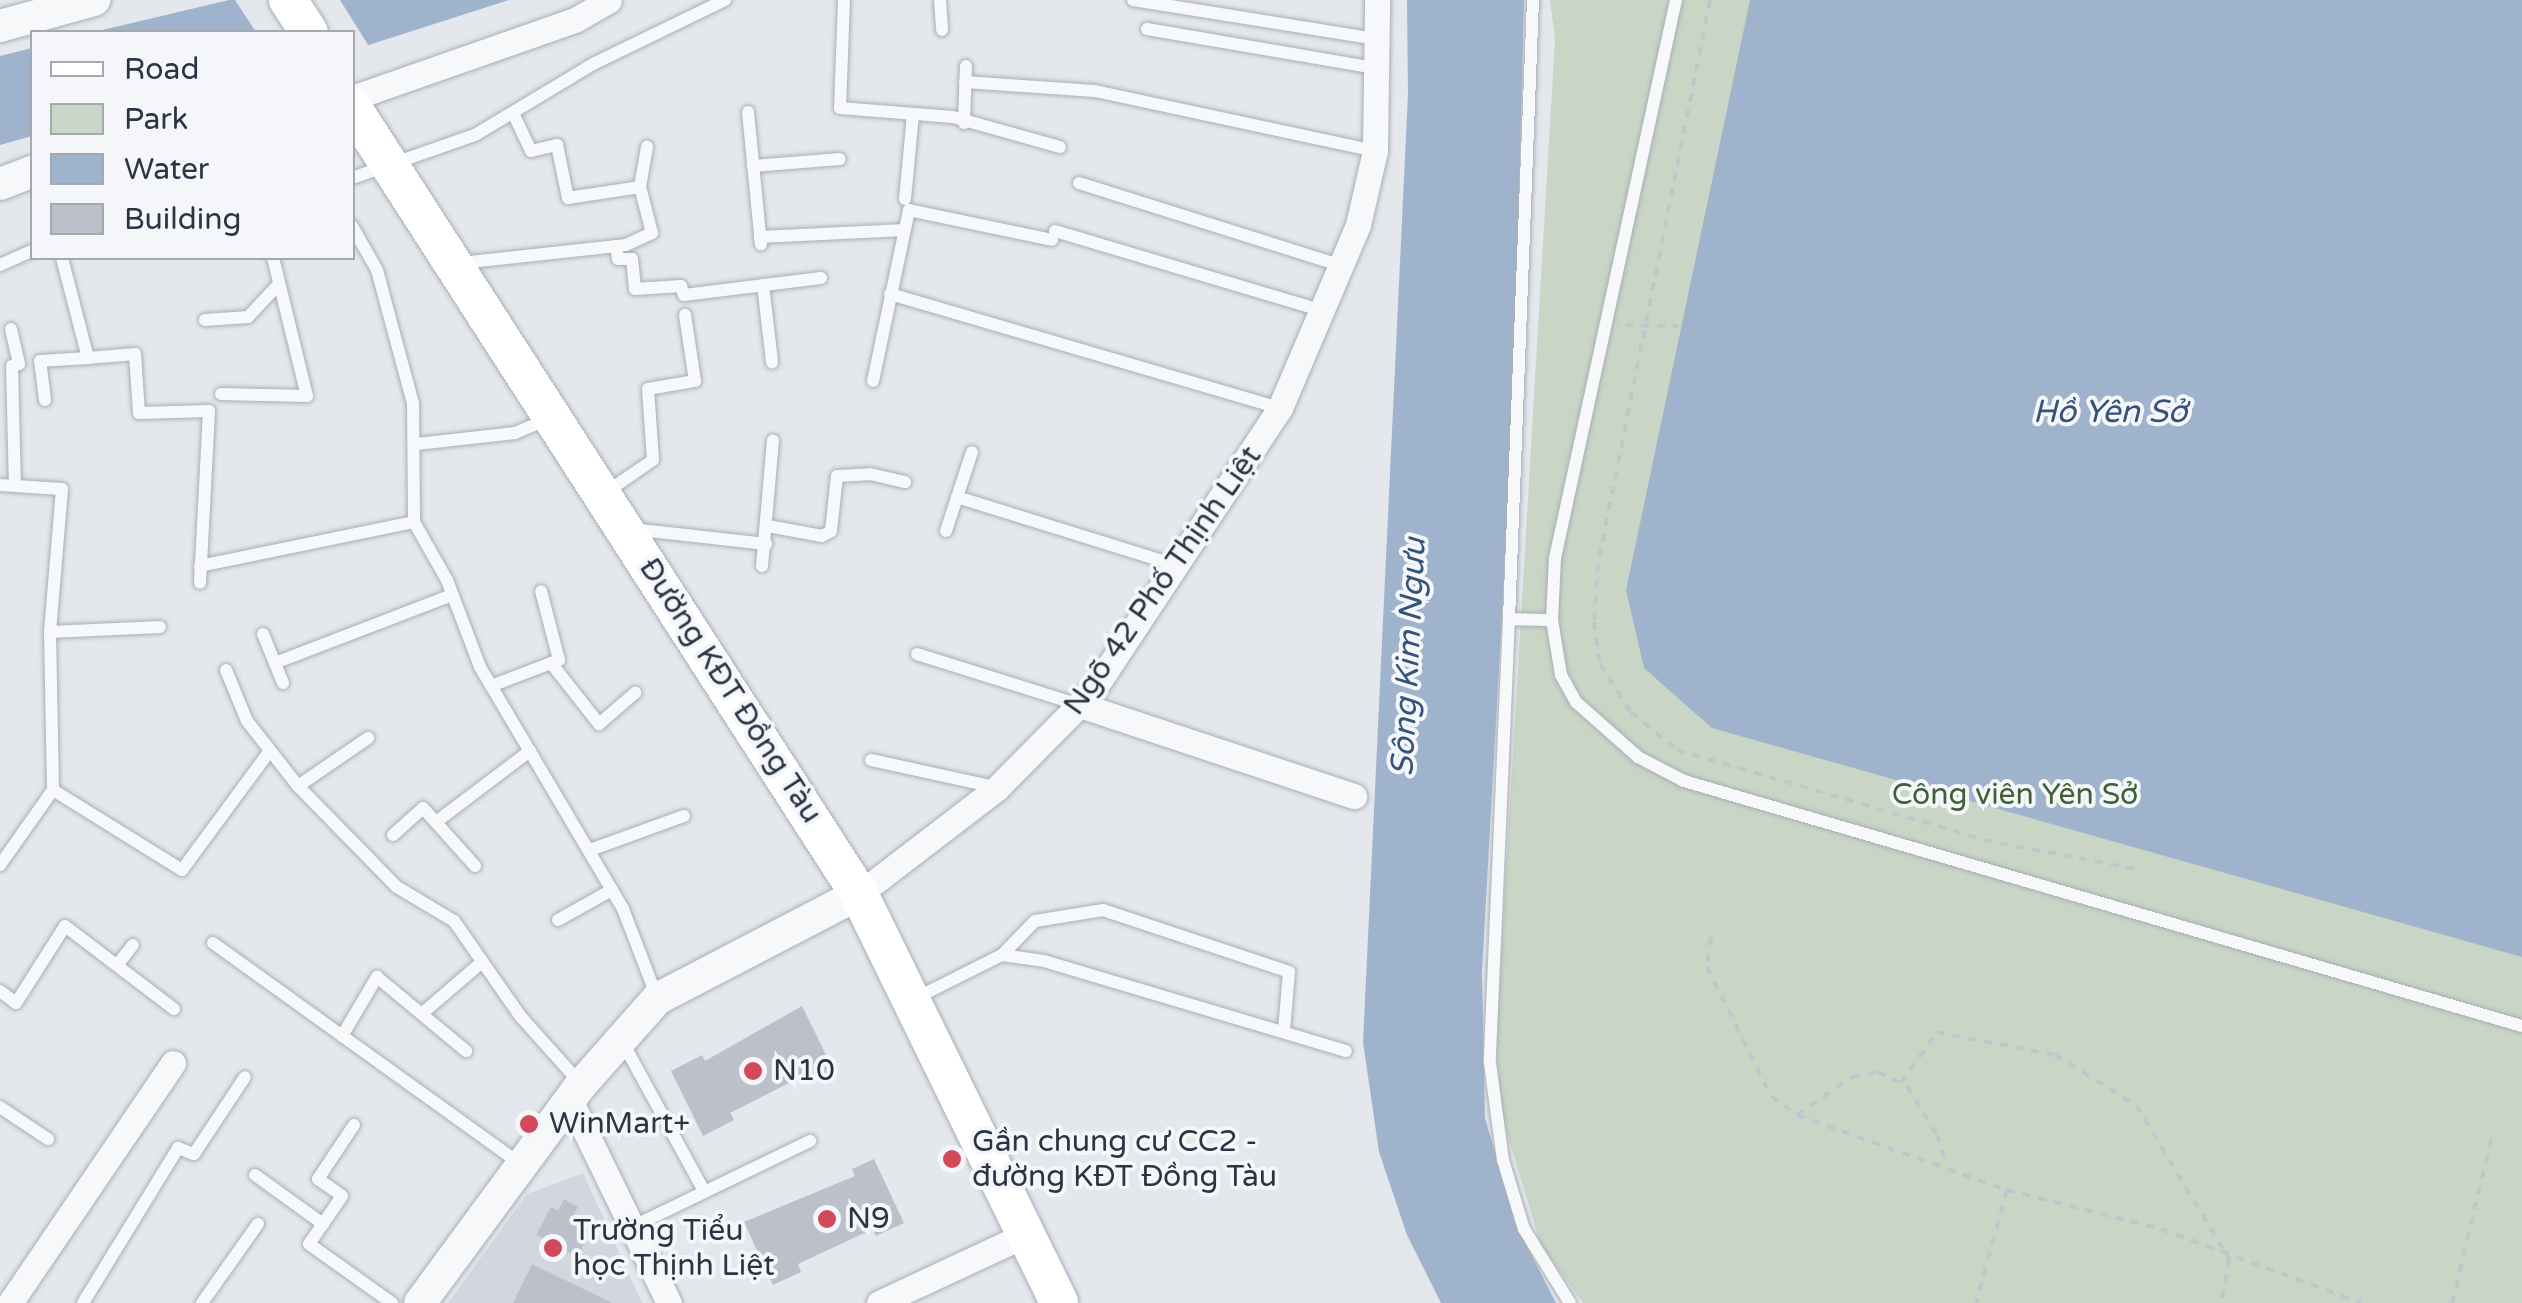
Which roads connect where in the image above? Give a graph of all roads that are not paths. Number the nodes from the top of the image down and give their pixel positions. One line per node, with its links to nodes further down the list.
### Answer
1 (91, 0): 11 (street)
2 (288, 0): 13 (main road)
3 (609, 0): 19 (street)
4 (724, 0): 22 (lane)
5 (844, 0): 23 (lane)
6 (940, 0): 14 (lane)
7 (1133, 0): 15 (lane)
8 (1378, 0): 15 (street, Ngõ 42 Phố Thịnh Liệt)
9 (1532, 0): 80 (lane)
10 (1676, 0): 81 (lane)
11 (0, 26)
12 (1146, 29): 17 (lane)
13 (307, 30)
14 (942, 30)
15 (1377, 40): 17 (street, Ngõ 42 Phố Thịnh Liệt)
16 (966, 66): 18 (lane)
17 (1376, 68): 27 (street, Ngõ 42 Phố Thịnh Liệt)
18 (965, 82): 24 (lane); 27 (lane)
19 (355, 97)
20 (355, 111): 30 (main road, Đường KĐT Đồng Tàu)
21 (748, 112): 29 (lane)
22 (513, 113): 30 (lane); 35 (lane)
23 (913, 114): 24 (lane); 36 (lane)
24 (964, 123): 26 (lane)
25 (647, 147): 35 (lane)
26 (1060, 148)
27 (1375, 151): 45 (street, Ngõ 42 Phố Thịnh Liệt)
28 (840, 159): 29 (lane)
29 (753, 166): 37 (lane)
30 (390, 167): 32 (lane); 43 (main road, Đường KĐT Đồng Tàu)
31 (30, 173): 34 (street)
32 (355, 177)
33 (1079, 183): 45 (lane)
34 (0, 184)
35 (640, 187): 39 (lane)
36 (907, 205): 37 (lane); 50 (lane)
37 (905, 230): 49 (lane)
38 (355, 231): 62 (lane)
39 (621, 246): 43 (lane); 48 (lane)
40 (30, 252): 44 (lane)
41 (63, 260): 54 (lane)
42 (274, 260): 47 (lane)
43 (452, 264): 60 (main road, Đường KĐT Đồng Tàu)
44 (0, 265)
45 (1344, 266): 50 (street, Ngõ 42 Phố Thịnh Liệt)
46 (821, 278): 48 (lane)
47 (280, 284): 52 (lane); 57 (lane)
48 (763, 286): 55 (lane)
49 (890, 294): 56 (lane); 59 (lane)
50 (1326, 311): 59 (street, Ngõ 42 Phố Thịnh Liệt)
51 (685, 315): 67 (lane)
52 (206, 320)
53 (11, 329): 66 (lane)
54 (88, 358): 58 (lane); 74 (lane)
55 (772, 362)
56 (873, 381)
57 (221, 394)
58 (45, 400)
59 (1280, 408): 76 (street, Ngõ 42 Phố Thịnh Liệt)
60 (552, 418): 62 (lane); 67 (main road, Đường KĐT Đồng Tàu)
61 (773, 440): 70 (lane)
62 (417, 444): 69 (lane)
63 (972, 452): 68 (lane)
64 (905, 482): 70 (lane)
65 (0, 485): 66 (lane)
66 (15, 486): 83 (lane)
67 (603, 494): 71 (main road, Đường KĐT Đồng Tàu)
68 (957, 497): 72 (lane); 76 (lane)
69 (414, 522): 74 (lane); 79 (lane)
70 (768, 526): 73 (lane)
71 (625, 528): 73 (lane); 108 (main road, Đường KĐT Đồng Tàu)
72 (946, 531)
73 (766, 544): 75 (lane)
74 (200, 566): 77 (lane)
75 (762, 566)
76 (1180, 566): 92 (street, Ngõ 42 Phố Thịnh Liệt)
77 (200, 583)
78 (541, 591): 87 (lane)
79 (452, 594): 86 (lane); 90 (lane)
80 (1508, 619): 81 (lane); 148 (lane)
81 (1552, 620): 120 (lane)
82 (160, 627): 83 (lane)
83 (50, 632): 99 (lane)
84 (263, 634): 86 (lane)
85 (917, 654): 92 (lane)
86 (275, 663): 89 (lane)
87 (550, 664): 90 (lane); 91 (lane)
88 (226, 670): 95 (lane)
89 (283, 683)
90 (492, 686): 94 (lane)
91 (634, 693)
92 (1080, 705): 98 (street, Ngõ 42 Phố Thịnh Liệt); 100 (street)
93 (368, 738): 97 (lane)
94 (530, 751): 102 (lane); 104 (lane)
95 (269, 752): 97 (lane); 99 (lane)
96 (871, 760): 98 (lane)
97 (298, 786): 113 (lane)
98 (997, 788): 108 (street, Ngõ 42 Phố Thịnh Liệt)
99 (53, 790): 105 (lane)
100 (1354, 796)
101 (684, 816): 104 (lane)
102 (436, 822): 103 (lane); 106 (lane)
103 (393, 835)
104 (590, 850): 107 (lane)
105 (0, 864)
106 (475, 866)
107 (612, 890): 109 (lane); 116 (lane)
108 (859, 894): 116 (street, Ngõ 42 Phố Thịnh Liệt); 117 (main road, Đường KĐT Đồng Tàu)
109 (558, 920)
110 (213, 943): 122 (lane)
111 (133, 945): 114 (lane)
112 (1002, 955): 117 (lane); 121 (lane); 121 (lane)
113 (482, 962): 119 (lane); 128 (lane)
114 (118, 964): 115 (lane); 118 (lane)
115 (0, 990)
116 (658, 1000): 123 (street, Ngõ 42 Phố Thịnh Liệt)
117 (912, 1000): 139 (main road, Đường KĐT Đồng Tàu)
118 (174, 1009)
119 (424, 1011): 122 (lane); 124 (lane)
120 (2522, 1026)
121 (1284, 1030): 125 (lane)
122 (342, 1036): 133 (lane)
123 (621, 1041): 128 (street, Ngõ 42 Phố Thịnh Liệt); 135 (lane)
124 (466, 1051)
125 (1346, 1051)
126 (173, 1063): 141 (street)
127 (245, 1077): 142 (lane)
128 (576, 1092): 133 (street, Ngõ 42 Phố Thịnh Liệt); 138 (street)
129 (0, 1106): 131 (lane)
130 (354, 1125): 137 (lane)
131 (48, 1139)
132 (810, 1141): 135 (lane)
133 (520, 1164): 145 (street, Ngõ 42 Phố Thịnh Liệt)
134 (255, 1175): 137 (lane)
135 (703, 1188): 138 (lane)
136 (258, 1224): 143 (lane)
137 (322, 1224): 144 (lane)
138 (632, 1227): 146 (street)
139 (1026, 1234): 140 (street); 147 (main road, Đường KĐT Đồng Tàu)
140 (893, 1300)
141 (10, 1303)
142 (83, 1303)
143 (202, 1303)
144 (392, 1303)
145 (420, 1303)
146 (669, 1303)
147 (1059, 1303)
148 (1570, 1303)

